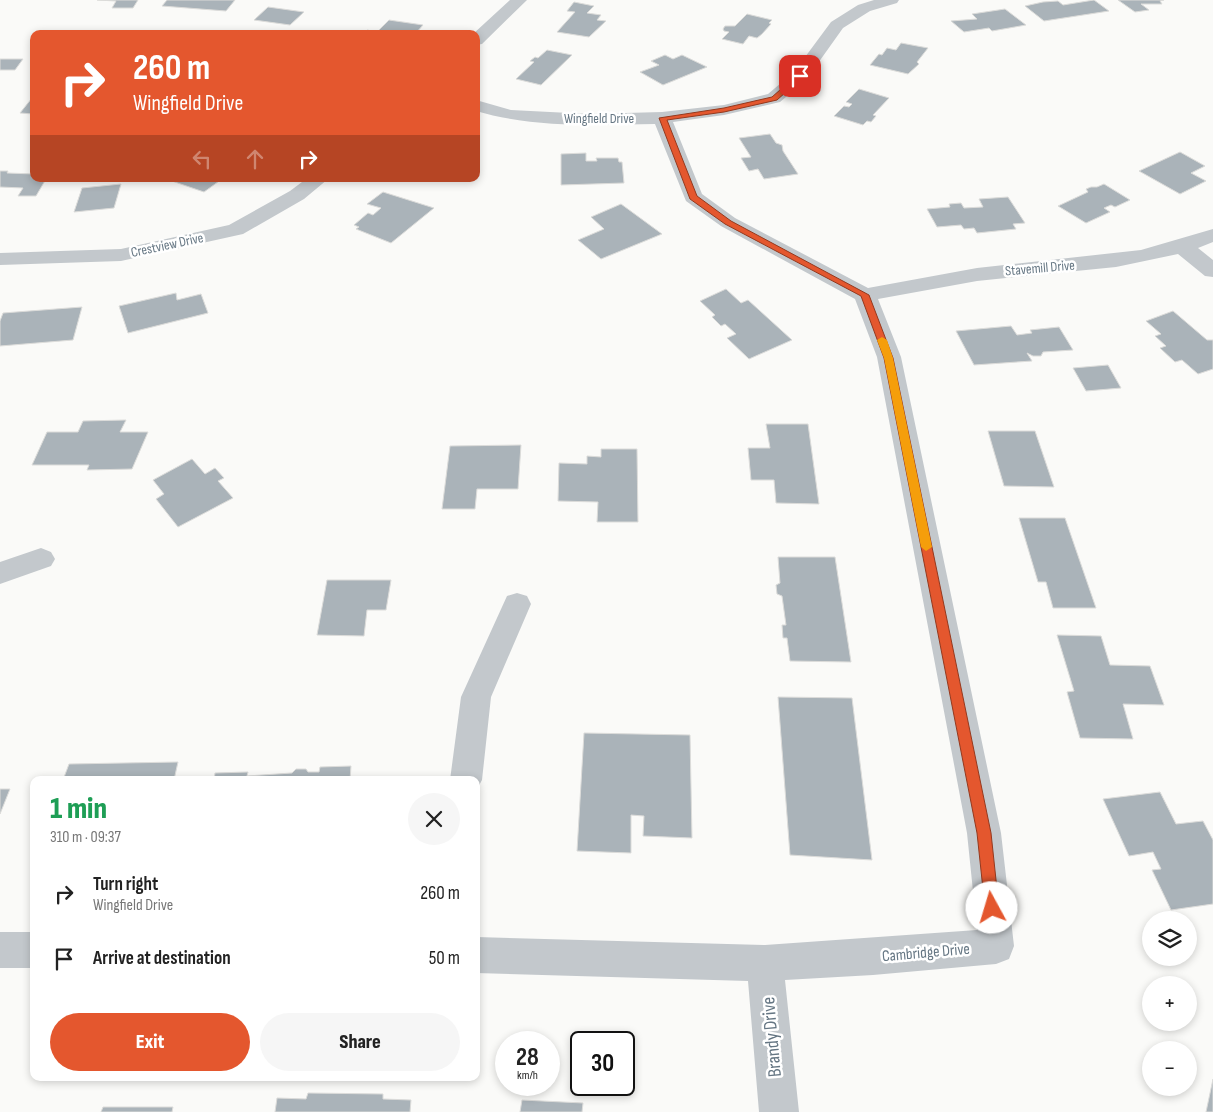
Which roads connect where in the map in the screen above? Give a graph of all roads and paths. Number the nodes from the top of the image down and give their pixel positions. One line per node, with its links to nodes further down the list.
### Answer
1 (519, 0): 3 (street)
2 (891, 0): 5 (street, Wingfield Drive)
3 (480, 36)
4 (480, 106): 5 (street, Wingfield Drive)
5 (662, 118): 11 (street)
6 (314, 182): 9 (street, Crestview Drive)
7 (1213, 235): 8 (street, Stavemill Drive)
8 (1184, 248): 10 (street); 11 (street, Stavemill Drive)
9 (0, 259)
10 (1213, 271)
11 (865, 295): 19 (street, Cambridge Drive)
12 (41, 560): 13 (street)
13 (0, 573)
14 (517, 604): 15 (street)
15 (466, 776)
16 (0, 950): 17 (street)
17 (30, 950)
18 (480, 955): 19 (street, Cambridge Drive)
19 (765, 963): 20 (street, Brandy Drive)
20 (779, 1112)

